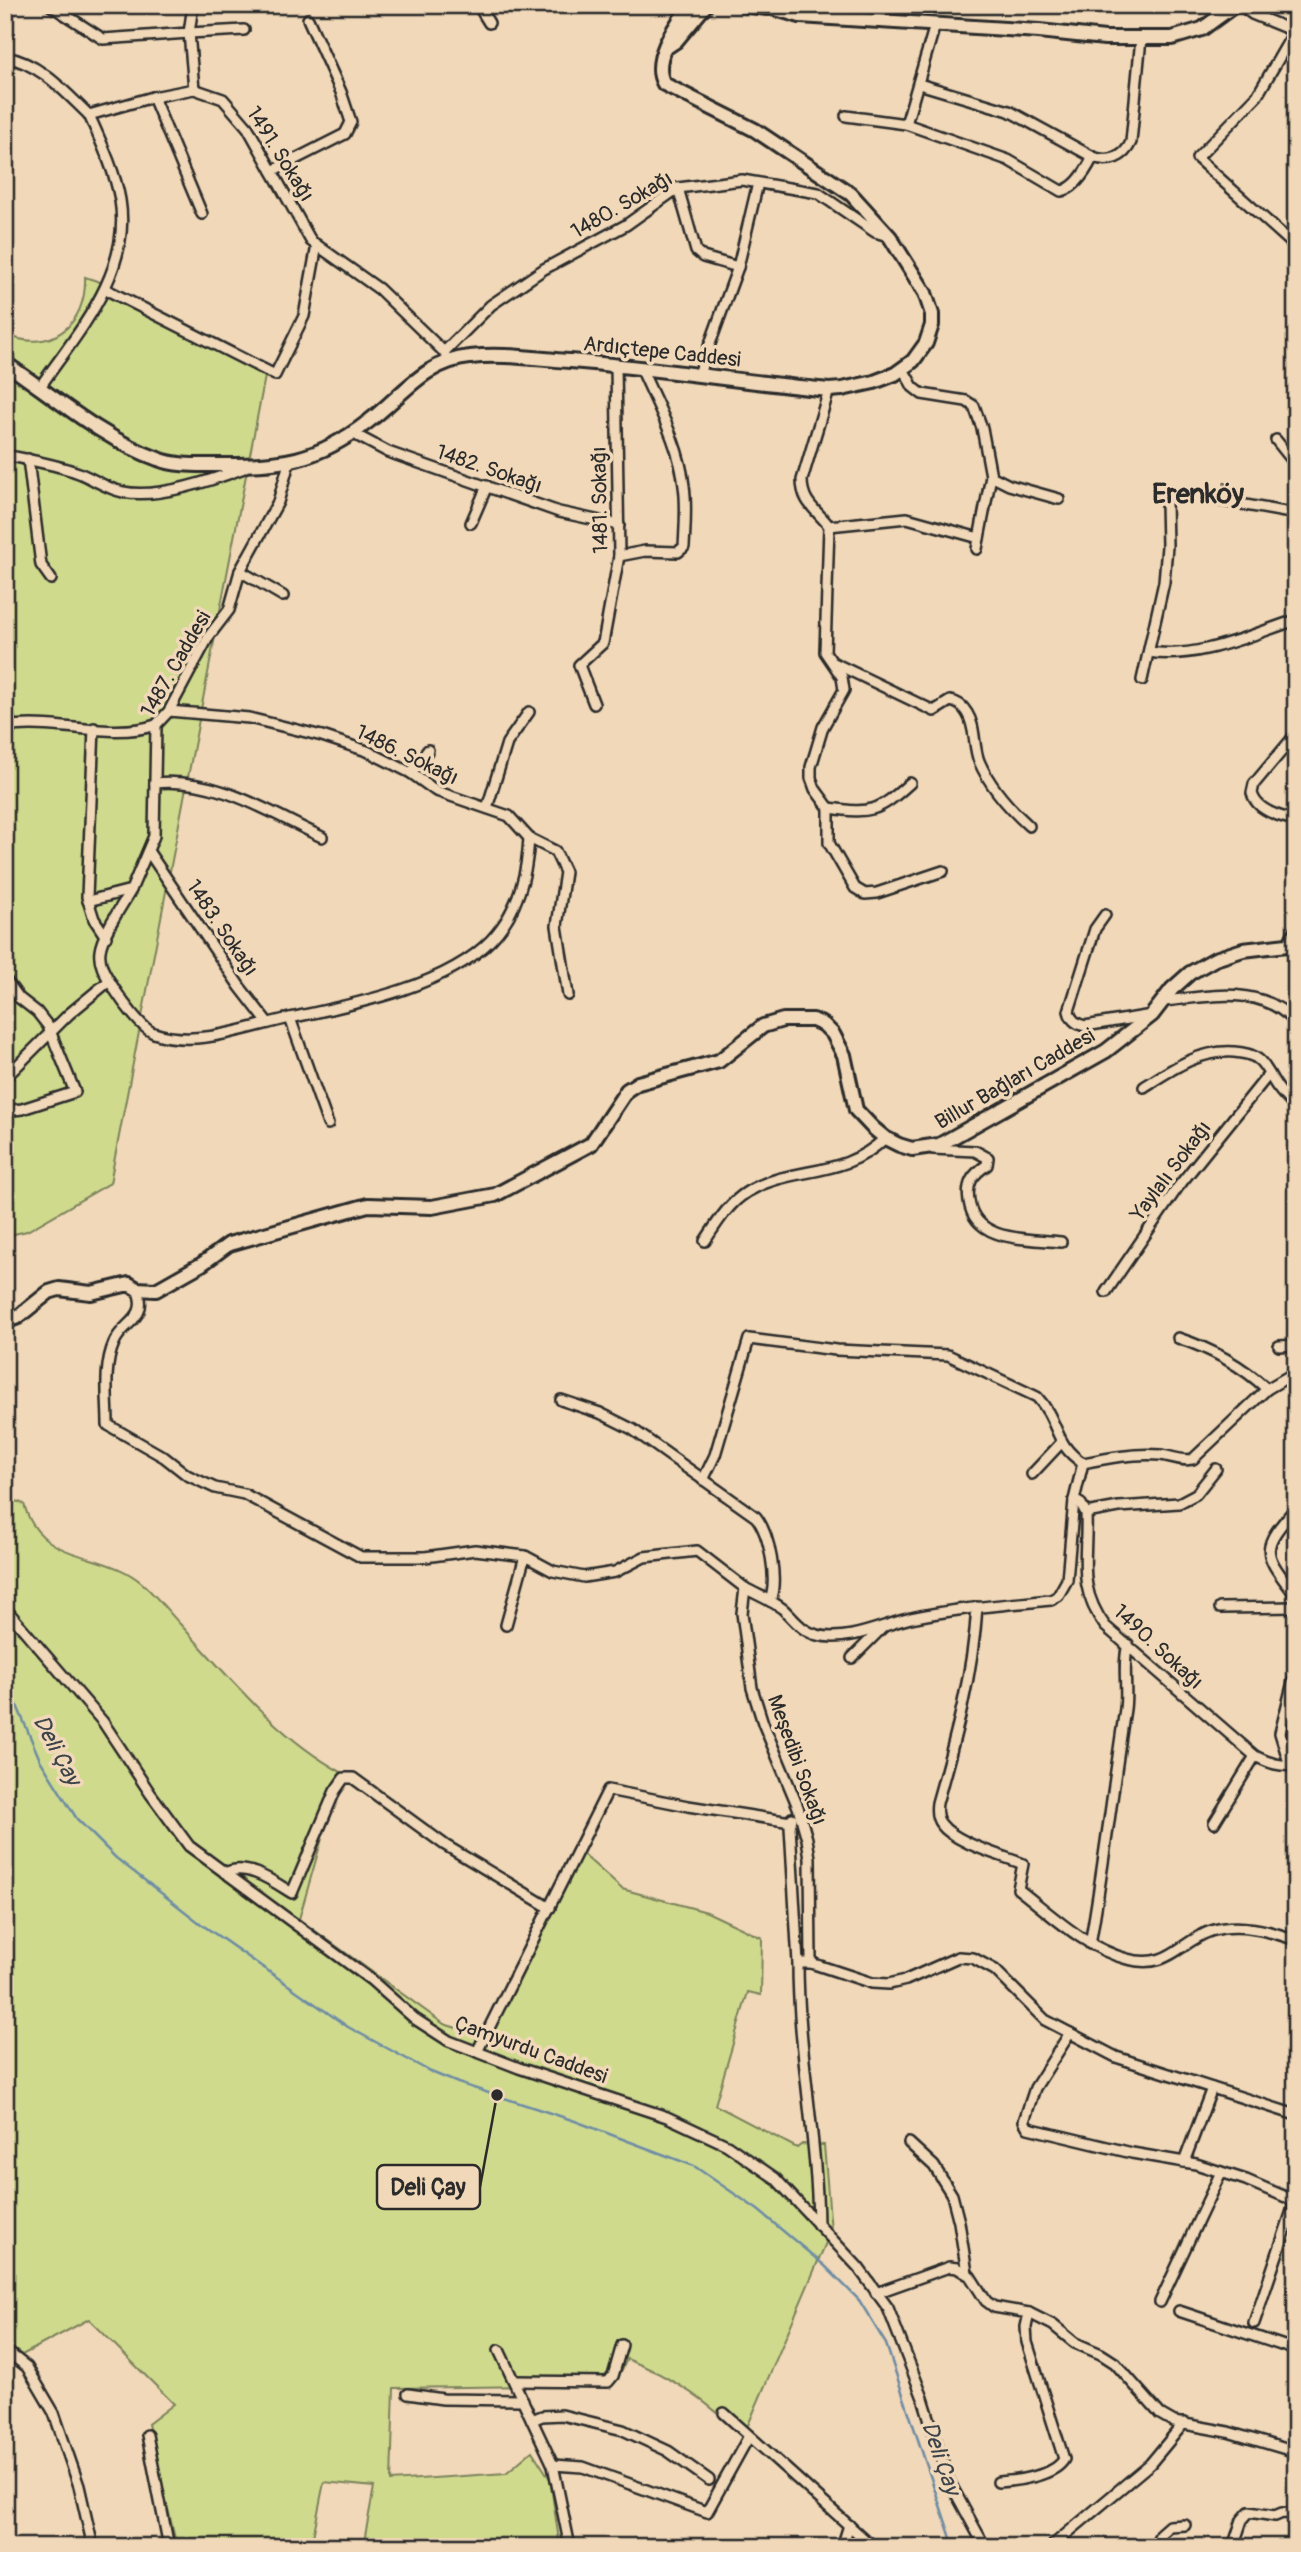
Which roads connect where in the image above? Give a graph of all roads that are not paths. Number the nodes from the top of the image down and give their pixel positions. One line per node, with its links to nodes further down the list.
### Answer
1 (50, 5): 14 (street)
2 (193, 5): 14 (street)
3 (478, 5): 10 (street)
4 (690, 5): 16 (street, Ardıçtepe Caddesi)
5 (706, 5): 16 (street)
6 (744, 5): 8 (street)
7 (1238, 5): 13 (street); 15 (street)
8 (774, 8): 11 (street)
9 (307, 19): 25 (street)
10 (489, 23)
11 (935, 25): 15 (street); 18 (street)
12 (244, 30): 14 (street)
13 (1295, 32): 31 (street)
14 (189, 33): 19 (street)
15 (1141, 38): 24 (street)
16 (667, 47): 29 (street, Ardıçtepe Caddesi)
17 (5, 57): 21 (street)
18 (919, 84): 23 (street); 24 (street)
19 (194, 89): 20 (street); 25 (street, 1491. Sokağı)
20 (153, 96): 21 (street); 28 (street)
21 (89, 115): 33 (street)
22 (846, 116): 23 (street)
23 (906, 124): 24 (street)
24 (1093, 157)
25 (272, 171): 30 (street, 1491. Sokağı)
26 (758, 183): 27 (street, 1480. Sokağı); 29 (street, 1480. Sokağı); 32 (street)
27 (678, 188): 32 (street); 34 (street, 1480. Sokağı)
28 (202, 214)
29 (890, 237): 38 (street, Ardıçtepe Caddesi)
30 (317, 245): 33 (street); 34 (street, 1491. Sokağı)
31 (1296, 247)
32 (738, 267): 39 (street)
33 (105, 289): 40 (street)
34 (446, 357): 36 (street, Ardıçtepe Caddesi); 42 (street, Ardıçtepe Caddesi)
35 (5, 363): 40 (street, Ardıçtepe Caddesi)
36 (615, 365): 37 (street, Ardıçtepe Caddesi); 54 (street, 1481. Sokağı)
37 (641, 368): 39 (street, Ardıçtepe Caddesi); 58 (street)
38 (903, 369): 41 (street, Ardıçtepe Caddesi); 49 (street)
39 (699, 374): 41 (street, Ardıçtepe Caddesi)
40 (40, 387): 48 (street, Ardıçtepe Caddesi)
41 (829, 390): 55 (street)
42 (352, 433): 46 (street, Ardıçtepe Caddesi); 50 (street, 1482. Sokağı)
43 (1276, 440): 47 (street)
44 (5, 455): 45 (street)
45 (28, 459): 48 (street); 60 (street)
46 (289, 463): 48 (street, Ardıçtepe Caddesi); 59 (street, 1487. Caddesi)
47 (1296, 465)
48 (249, 466)
49 (990, 476): 51 (street); 56 (street)
50 (487, 486): 53 (street); 54 (street, 1482. Sokağı)
51 (1059, 499)
52 (1296, 514): 63 (street)
53 (471, 523)
54 (619, 525): 58 (street, 1481. Sokağı)
55 (828, 526): 56 (street); 64 (street)
56 (979, 538): 57 (street)
57 (977, 549)
58 (619, 556): 67 (street, 1481. Sokağı)
59 (240, 571): 61 (street); 68 (street, 1487. Caddesi)
60 (51, 579)
61 (283, 596)
62 (1296, 620): 63 (street)
63 (1149, 652): 65 (street)
64 (832, 662): 79 (street); 81 (street)
65 (1142, 680)
66 (5, 695): 71 (street)
67 (594, 704)
68 (169, 711): 70 (street, 1487. Caddesi); 75 (street, 1486. Sokağı)
69 (529, 712): 78 (street)
70 (156, 725): 72 (street); 76 (street, 1487. Caddesi)
71 (8, 727): 72 (street)
72 (94, 728): 87 (street)
73 (1296, 734): 80 (street)
74 (428, 750): 75 (street)
75 (411, 773): 78 (street, 1486. Sokağı)
76 (155, 783): 82 (street); 84 (street, 1487. Caddesi)
77 (910, 783): 79 (street)
78 (486, 808): 83 (street, 1486. Sokağı)
79 (829, 808): 85 (street)
80 (1296, 820)
81 (1029, 826)
82 (322, 837)
83 (529, 838): 94 (street, 1486. Sokağı); 97 (street)
84 (148, 850): 86 (street, 1487. Caddesi); 98 (street, 1483. Sokağı)
85 (943, 871)
86 (131, 890): 87 (street); 90 (street, 1487. Caddesi)
87 (88, 901): 90 (street)
88 (1105, 915): 96 (street)
89 (1296, 928): 91 (street)
90 (106, 937): 93 (street)
91 (1292, 944): 95 (street, Billur Bağları Caddesi)
92 (5, 979): 100 (street)
93 (109, 981): 98 (street); 100 (street)
94 (568, 995)
95 (1164, 1001): 96 (street, Billur Bağları Caddesi); 99 (street)
96 (1152, 1015): 108 (street, Billur Bağları Caddesi)
97 (290, 1018): 98 (street); 106 (street)
98 (268, 1023)
99 (1296, 1023)
100 (51, 1032): 102 (street); 105 (street)
101 (1269, 1074): 103 (street); 104 (street); 112 (street, Yaylalı Sokağı)
102 (5, 1078)
103 (1144, 1087)
104 (1296, 1108)
105 (5, 1111)
106 (328, 1124)
107 (885, 1138): 108 (street, Billur Bağları Caddesi); 109 (street); 111 (street, Billur Bağları Caddesi)
108 (928, 1148): 110 (street)
109 (705, 1241)
110 (1061, 1242)
111 (138, 1289): 113 (street, Billur Bağları Caddesi); 128 (street)
112 (1106, 1292)
113 (5, 1322)
114 (1178, 1338): 118 (street)
115 (1296, 1345): 116 (street)
116 (1279, 1346)
117 (1296, 1372): 118 (street)
118 (1267, 1389): 121 (street)
119 (561, 1400): 124 (street)
120 (1061, 1443): 121 (street); 123 (street); 124 (street)
121 (1083, 1463): 125 (street)
122 (1216, 1469): 127 (street)
123 (1032, 1474)
124 (703, 1480): 131 (street)
125 (1074, 1500): 127 (street); 133 (street)
126 (1296, 1508): 130 (street)
127 (1086, 1513): 138 (street, 1490. Sokağı)
128 (524, 1556): 129 (street); 136 (street)
129 (745, 1588): 131 (street); 143 (street, Meşedibi Sokağı)
130 (1296, 1596)
131 (770, 1601): 137 (street)
132 (1296, 1606): 135 (street)
133 (976, 1607): 137 (street); 149 (street)
134 (5, 1608): 146 (street, Çamyurdu Caddesi)
135 (1220, 1608)
136 (506, 1625)
137 (885, 1626): 139 (street)
138 (1128, 1644): 141 (street, 1490. Sokağı); 149 (street)
139 (852, 1658)
140 (1296, 1670): 142 (street)
141 (1255, 1756): 142 (street, 1490. Sokağı); 145 (street)
142 (1293, 1766)
143 (798, 1807): 144 (street); 151 (street, Meşedibi Sokağı)
144 (791, 1822): 147 (street); 150 (street)
145 (1214, 1823)
146 (225, 1873): 147 (street); 153 (street, Çamyurdu Caddesi)
147 (550, 1908): 153 (street)
148 (1296, 1940): 149 (street)
149 (1090, 1944)
150 (798, 1963): 151 (street); 160 (street)
151 (811, 1963): 152 (street)
152 (1070, 2033): 154 (street); 157 (street)
153 (477, 2052): 160 (street, Çamyurdu Caddesi)
154 (1212, 2088): 155 (street); 157 (street)
155 (1296, 2115)
156 (909, 2143): 161 (street)
157 (1184, 2162): 158 (street)
158 (1221, 2172): 159 (street); 163 (street)
159 (1295, 2200): 166 (street)
160 (818, 2225): 162 (street, Çamyurdu Caddesi)
161 (967, 2273): 162 (street); 165 (street)
162 (876, 2292): 192 (street, Çamyurdu Caddesi)
163 (1160, 2302)
164 (1179, 2311): 170 (street)
165 (1029, 2313): 176 (street); 182 (street)
166 (1254, 2323)
167 (622, 2345): 171 (street)
168 (5, 2350): 187 (street)
169 (499, 2350): 171 (street)
170 (1296, 2350)
171 (515, 2381): 173 (street)
172 (408, 2395): 173 (street)
173 (523, 2400): 175 (street)
174 (724, 2413): 178 (street)
175 (532, 2420): 180 (street); 181 (street)
176 (1184, 2423): 179 (street); 186 (street)
177 (147, 2435): 188 (street)
178 (750, 2436): 180 (street); 184 (street)
179 (1296, 2452)
180 (553, 2465): 189 (street)
181 (709, 2480)
182 (998, 2482)
183 (1296, 2514): 194 (street)
184 (849, 2525): 190 (street); 191 (street)
185 (1185, 2525): 193 (street)
186 (1053, 2545)
187 (93, 2547)
188 (169, 2547)
189 (570, 2547)
190 (842, 2547)
191 (873, 2547)
192 (985, 2547)
193 (1154, 2547)
194 (1233, 2547)

